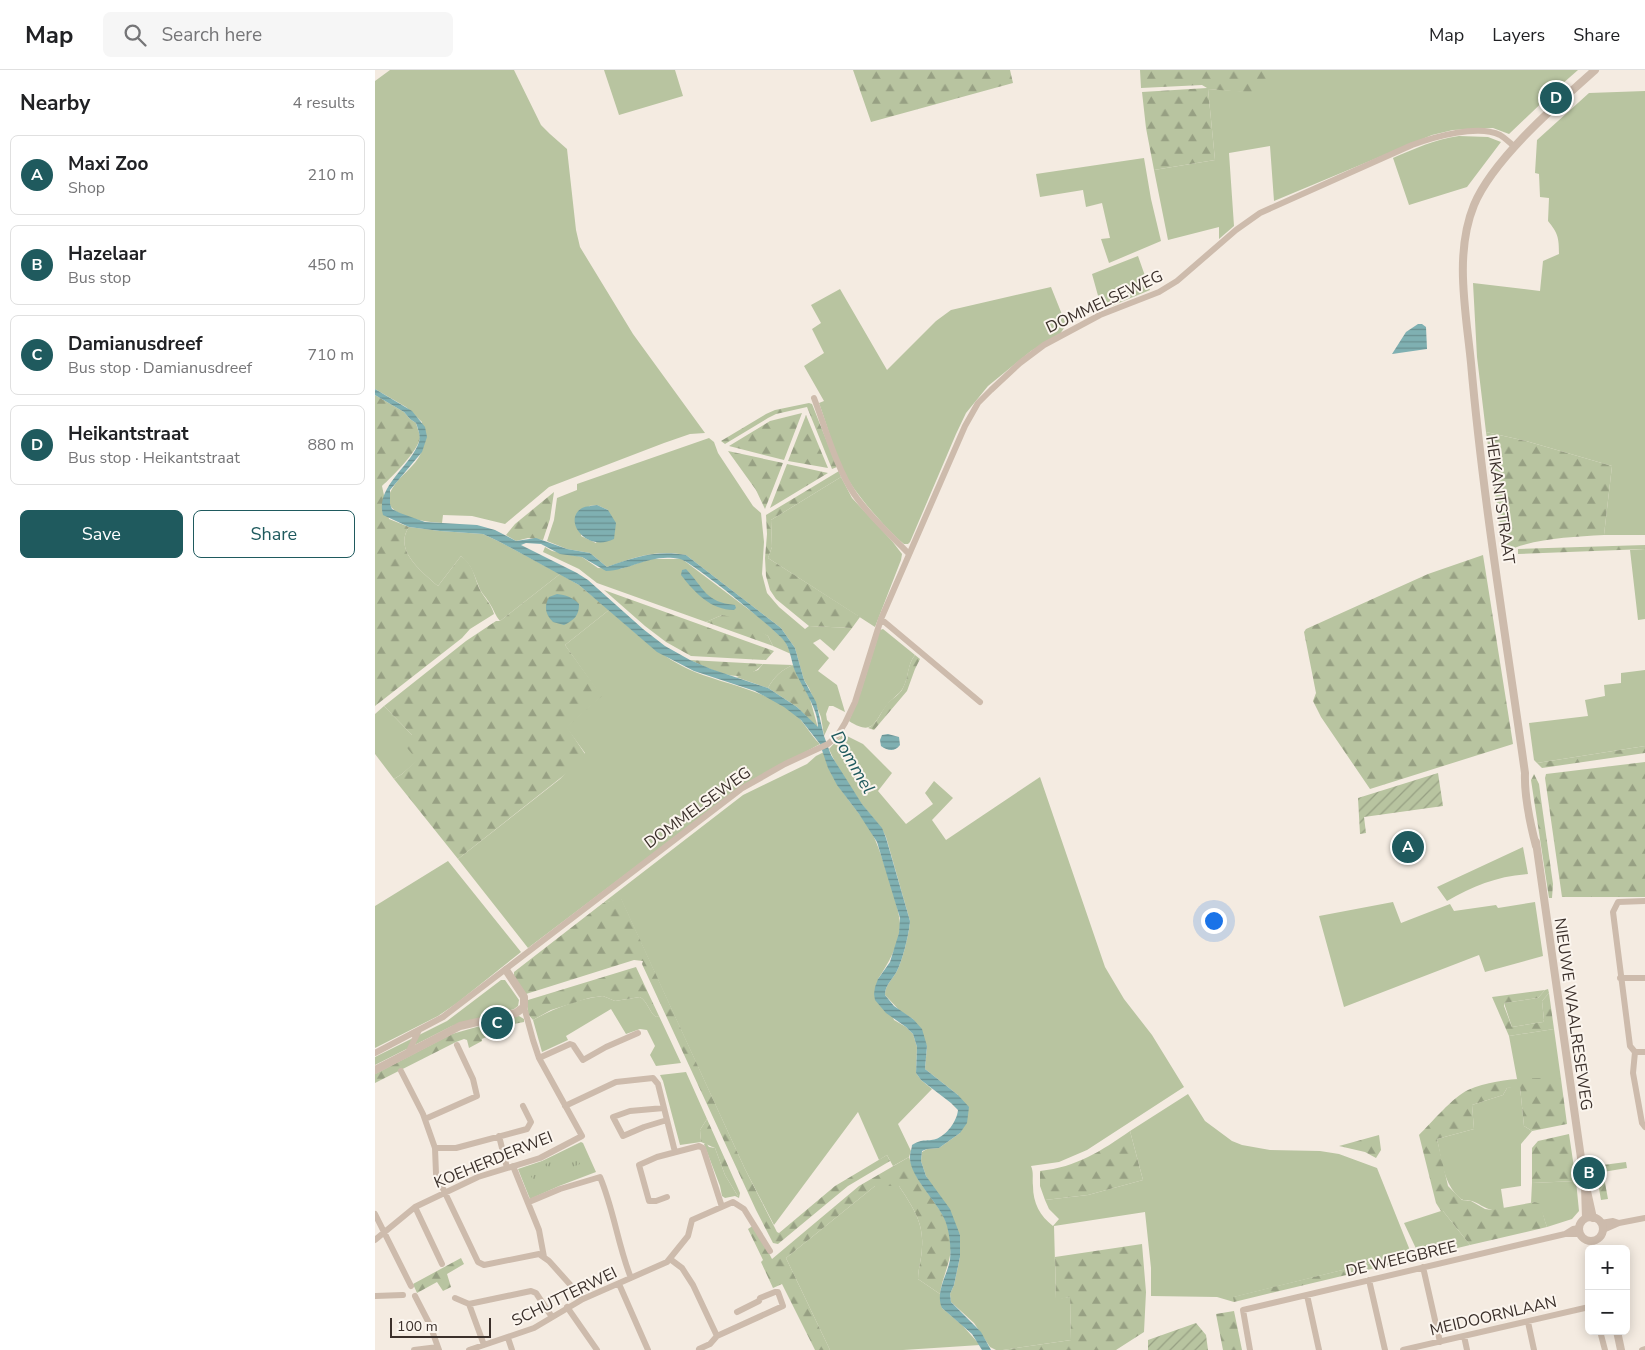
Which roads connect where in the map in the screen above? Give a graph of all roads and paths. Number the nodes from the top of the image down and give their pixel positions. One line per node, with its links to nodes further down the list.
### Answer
1 (1595, 70): 2 (street, HEIKANTSTRAAT)
2 (1515, 147): 4 (street, DOMMELSEWEG); 7 (street, HEIKANTSTRAAT)
3 (814, 398): 4 (street)
4 (908, 553): 5 (street, DOMMELSEWEG)
5 (881, 619): 6 (street); 9 (street, DOMMELSEWEG)
6 (980, 702)
7 (1521, 742): 39 (street, NIEUWE WAALRESEWEG)
8 (1645, 901): 10 (street)
9 (505, 970): 12 (street); 13 (street, DOMMELSEWEG)
10 (1620, 978): 11 (street); 16 (street)
11 (1645, 978)
12 (524, 1007): 19 (street); 20 (street)
13 (419, 1030): 18 (street, DOMMELSEWEG); 19 (street)
14 (637, 1033): 20 (street)
15 (457, 1045): 26 (street)
16 (1635, 1052): 17 (street); 28 (street)
17 (1645, 1052)
18 (375, 1053)
19 (407, 1054): 21 (street)
20 (539, 1058): 24 (street)
21 (375, 1070)
22 (401, 1072): 26 (street)
23 (523, 1106): 29 (street)
24 (565, 1106): 25 (street); 32 (street, KOEHERDERWEI)
25 (664, 1108): 27 (street); 27 (street)
26 (425, 1119): 30 (street)
27 (667, 1120): 31 (street)
28 (1645, 1127)
29 (499, 1136): 30 (street); 32 (street)
30 (435, 1148): 33 (street)
31 (675, 1152): 34 (street); 37 (street)
32 (510, 1167): 33 (street, KOEHERDERWEI); 35 (street)
33 (445, 1192): 36 (street, KOEHERDERWEI); 47 (street)
34 (667, 1197)
35 (529, 1202): 47 (street); 51 (street)
36 (415, 1207): 43 (street, KOEHERDERWEI); 49 (street)
37 (722, 1207): 46 (street); 48 (street)
38 (375, 1214): 43 (street)
39 (1590, 1218): 41 (street); 42 (street)
40 (1645, 1218): 41 (street)
41 (1602, 1226): 45 (street)
42 (1579, 1231): 45 (street); 50 (street, DE WEEGBREE)
43 (384, 1232): 44 (street, KOEHERDERWEI); 54 (street)
44 (375, 1240)
45 (1594, 1243)
46 (770, 1251)
47 (544, 1258): 60 (street)
48 (670, 1259): 51 (street, SCHUTTERWEI); 69 (street)
49 (442, 1264)
50 (1423, 1267): 52 (street, DE WEEGBREE); 72 (street)
51 (631, 1278): 53 (street, SCHUTTERWEI)
52 (1369, 1280): 56 (street, DE WEEGBREE); 83 (street)
53 (619, 1284): 60 (street, SCHUTTERWEI); 79 (street)
54 (411, 1286)
55 (403, 1295): 57 (street)
56 (1307, 1295): 81 (street, DE WEEGBREE); 82 (street)
57 (375, 1296)
58 (415, 1296): 74 (street)
59 (455, 1298): 61 (street)
60 (583, 1299): 62 (street, SCHUTTERWEI)
61 (469, 1304): 65 (street); 73 (street)
62 (567, 1307): 65 (street, SCHUTTERWEI); 78 (street)
63 (1585, 1308): 66 (street, MEIDOORNLAAN)
64 (737, 1312): 69 (street)
65 (552, 1317): 71 (street, SCHUTTERWEI)
66 (1527, 1322): 70 (street, MEIDOORNLAAN); 86 (street)
67 (1601, 1335): 87 (street)
68 (1618, 1335): 88 (street)
69 (717, 1336): 80 (street)
70 (1464, 1336): 72 (street, MEIDOORNLAAN); 85 (street)
71 (508, 1338): 73 (street, SCHUTTERWEI); 77 (street, SCHUTTERWEI)
72 (1440, 1342): 84 (street, MEIDOORNLAAN)
73 (484, 1345): 76 (street, SCHUTTERWEI)
74 (438, 1349): 75 (street)
75 (414, 1350)
76 (469, 1350)
77 (513, 1350)
78 (597, 1350)
79 (648, 1350)
80 (700, 1350)
81 (1250, 1350)
82 (1319, 1350)
83 (1385, 1350)
84 (1403, 1350)
85 (1467, 1350)
86 (1534, 1350)
87 (1605, 1350)
88 (1621, 1350)

